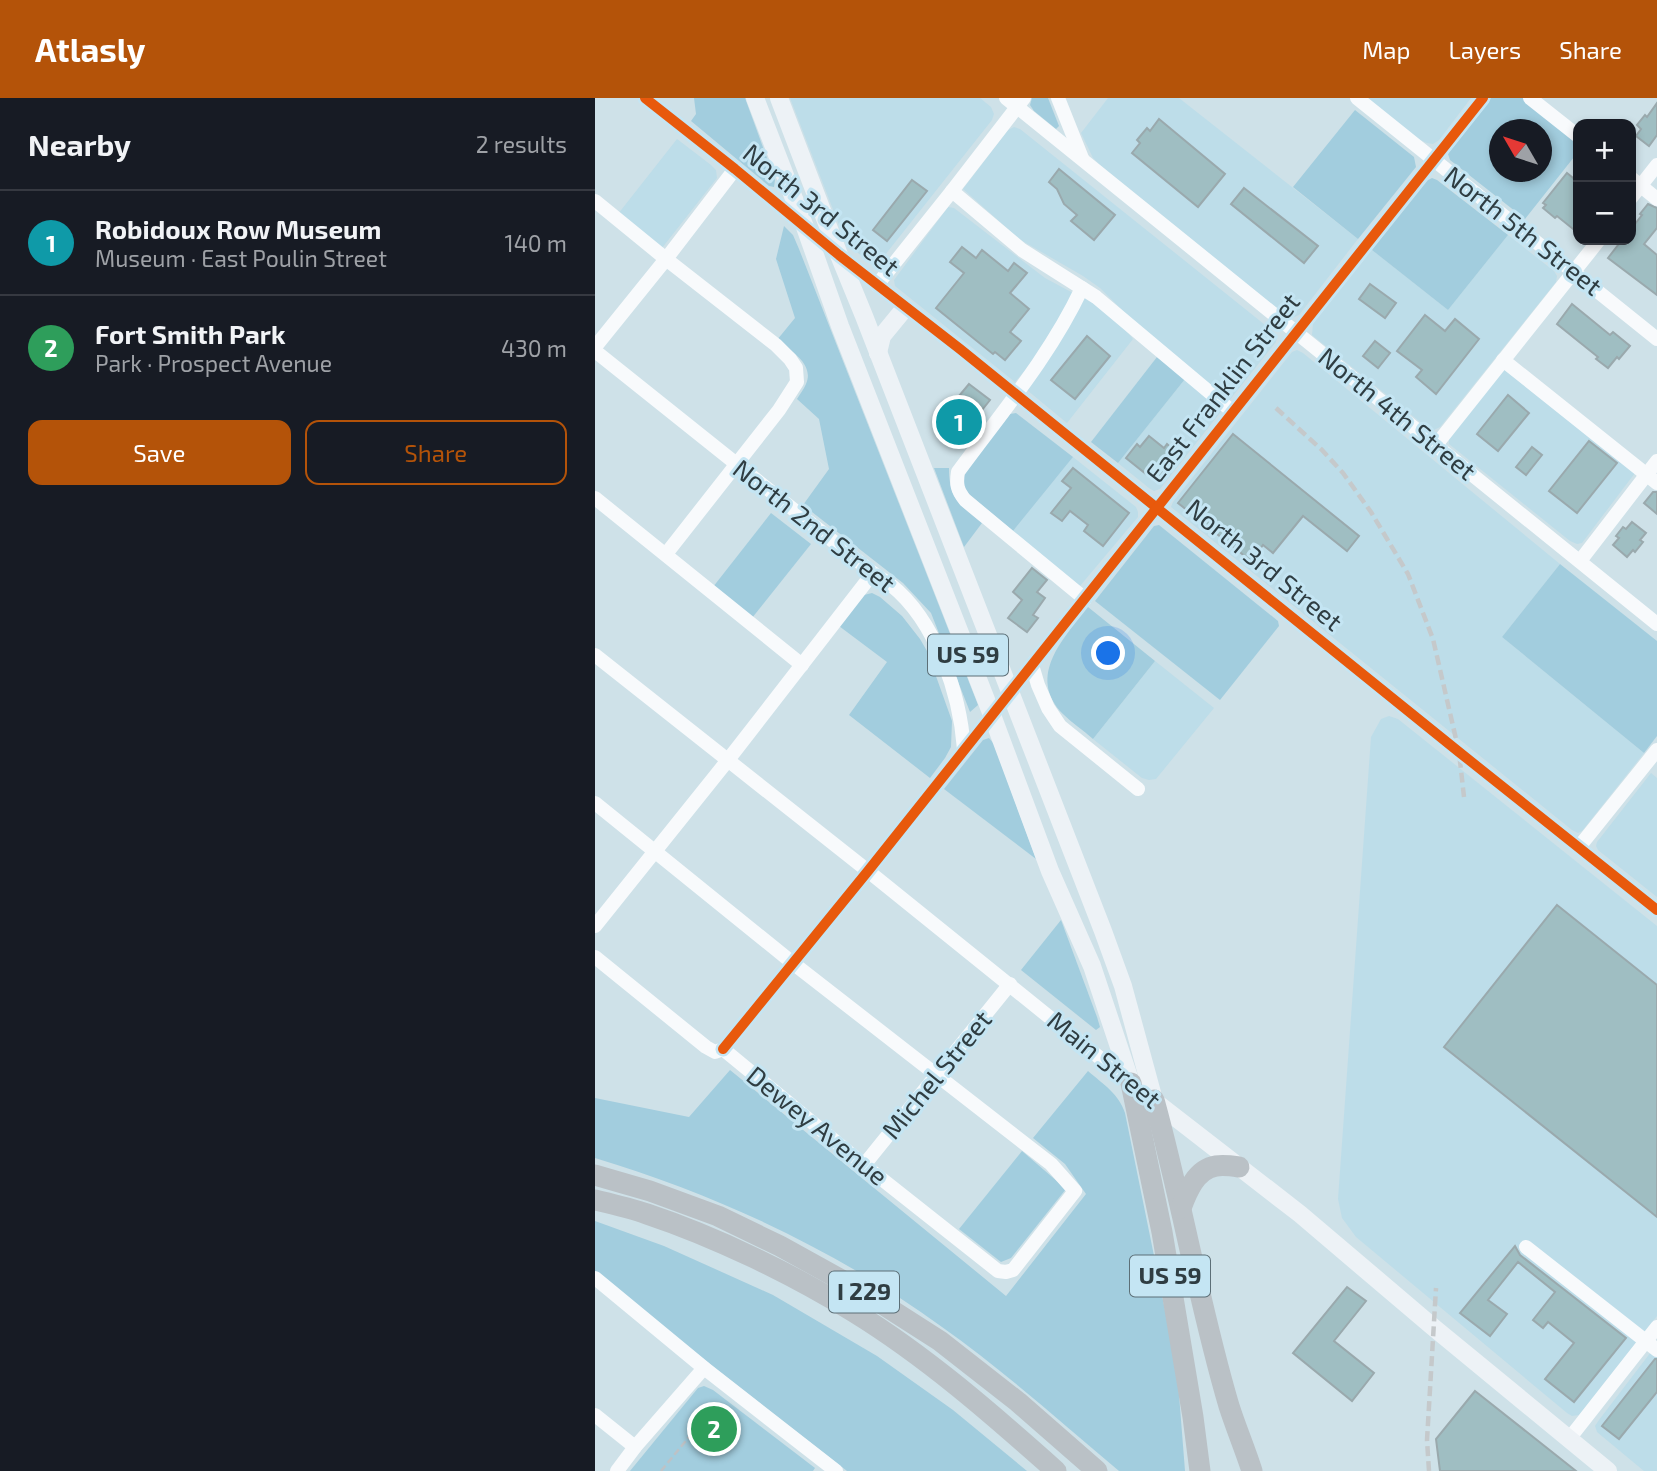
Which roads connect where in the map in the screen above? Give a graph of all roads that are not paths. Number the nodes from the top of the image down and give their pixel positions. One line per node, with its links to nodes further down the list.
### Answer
1 (645, 98): 13 (street, North 3rd Street)
2 (755, 98): 18 (main road, US 59)
3 (779, 98): 20 (main road, US 59)
4 (1058, 98): 10 (street)
5 (1357, 98): 11 (street, North 5th Street)
6 (1483, 98): 11 (street, East Franklin Street)
7 (1530, 98): 9 (street)
8 (1016, 101): 10 (street, North 4th Street); 15 (street)
9 (1573, 132)
10 (1082, 159): 26 (street, North 4th Street)
11 (1434, 160): 22 (street, North 5th Street); 26 (street, East Franklin Street)
12 (1657, 165): 14 (street)
13 (735, 169): 18 (street, North 3rd Street); 21 (street)
14 (1636, 182): 16 (street)
15 (952, 191): 23 (street); 24 (street)
16 (1657, 199)
17 (595, 201): 21 (street)
18 (805, 227): 20 (street, North 3rd Street); 48 (main road, US 59)
19 (1595, 245): 22 (street)
20 (839, 255): 23 (street, North 3rd Street); 29 (main road, US 59)
21 (666, 260): 28 (street); 35 (street)
22 (1574, 271): 27 (street, North 5th Street); 30 (street)
23 (877, 285): 25 (street, North 3rd Street)
24 (1081, 288): 31 (street); 32 (street)
25 (905, 308): 29 (main road); 31 (street, North 3rd Street)
26 (1297, 333): 32 (street, East Franklin Street); 33 (street, North 4th Street)
27 (1657, 339)
28 (595, 349): 35 (street, North 2nd Street)
29 (878, 353): 47 (main road, US 59)
30 (1503, 360): 33 (street); 36 (street)
31 (1017, 396): 38 (street, North 3rd Street); 42 (street)
32 (1233, 412): 38 (street, East Franklin Street)
33 (1436, 445): 40 (street, North 4th Street)
34 (1657, 461): 36 (street)
35 (737, 465): 39 (street); 41 (street, North 2nd Street)
36 (1652, 479): 40 (street)
37 (595, 498): 39 (street)
38 (1157, 508): 42 (street, East Franklin Street); 55 (street, North 3rd Street)
39 (666, 554): 45 (street)
40 (1580, 561): 43 (street, North 4th Street)
41 (873, 573): 45 (street); 49 (street, North 2nd Street)
42 (1085, 599): 46 (street, East Franklin Street)
43 (1657, 624)
44 (595, 655): 51 (street, Main Street)
45 (802, 665): 51 (street)
46 (1033, 665): 47 (street, East Franklin Street); 53 (street)
47 (1010, 693): 48 (street, East Franklin Street); 66 (main road, US 59)
48 (992, 715): 49 (street, East Franklin Street); 65 (main road, US 59)
49 (964, 749): 57 (street, East Franklin Street)
50 (1657, 750): 52 (street)
51 (728, 760): 56 (street); 57 (street, Main Street)
52 (1652, 766): 55 (street)
53 (1138, 789)
54 (595, 803): 56 (street)
55 (1579, 847): 58 (street, North 3rd Street)
56 (654, 852): 59 (street); 61 (street)
57 (868, 871): 61 (street, East Franklin Street); 62 (street, Main Street)
58 (1657, 910)
59 (595, 926)
60 (595, 957): 63 (street, Dewey Avenue)
61 (794, 964): 63 (street, East Franklin Street); 64 (street)
62 (1010, 984): 64 (street, Michel Street); 65 (street, Main Street)
63 (723, 1049): 67 (street, Dewey Avenue)
64 (937, 1076): 67 (street, Michel Street); 67 (street, Dewey Avenue)
65 (1131, 1083): 66 (main road, Main Street); 84 (highway, US 59)
66 (1154, 1100): 68 (main road, Main Street); 71 (highway, US 59)
67 (864, 1165)
68 (1239, 1167): 71 (highway); 78 (main road, Main Street)
69 (595, 1175): 83 (highway, I 229)
70 (595, 1199): 82 (highway, I 229)
71 (1181, 1208): 85 (highway, US 59)
72 (1526, 1247): 75 (street)
73 (595, 1278): 76 (street)
74 (1657, 1327): 75 (street)
75 (1652, 1345): 78 (street)
76 (704, 1368): 79 (street); 81 (street)
77 (595, 1415): 79 (street)
78 (1569, 1439): 86 (main road, Main Street)
79 (635, 1447): 80 (street)
80 (617, 1471)
81 (836, 1471)
82 (1056, 1471)
83 (1097, 1471)
84 (1200, 1471)
85 (1252, 1471)
86 (1608, 1471)

